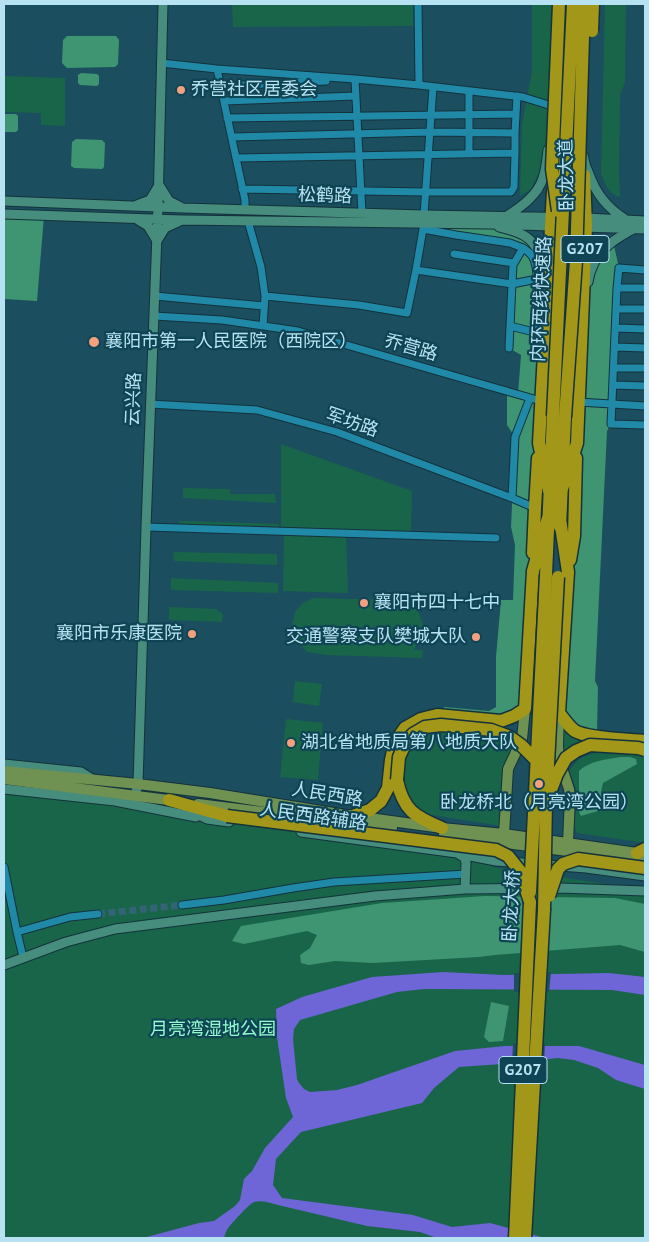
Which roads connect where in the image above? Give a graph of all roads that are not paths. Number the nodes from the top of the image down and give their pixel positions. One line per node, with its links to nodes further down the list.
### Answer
1 (163, 4): 8 (main road, 云兴路)
2 (418, 4): 11 (street)
3 (559, 4): 63 (highway, bridge)
4 (566, 4): 14 (highway, 卧龙大道 / G207)
5 (573, 4): 63 (highway, 内环西线快速路, bridge)
6 (584, 4): 64 (highway, 内环西线快速路, bridge)
7 (591, 4): 30 (highway, 卧龙大道 / G207); 64 (highway, bridge)
8 (161, 63): 9 (street); 36 (main road, 云兴路)
9 (217, 69): 10 (street); 12 (street)
10 (355, 79): 11 (street); 12 (street); 16 (street)
11 (419, 85): 13 (street)
12 (221, 86): 18 (street)
13 (434, 87): 15 (street); 22 (street)
14 (562, 89): 19 (main road); 53 (highway, 卧龙大道 / G207)
15 (469, 91): 17 (street); 20 (street)
16 (356, 96): 18 (street); 23 (street)
17 (517, 96): 19 (street); 21 (street)
18 (224, 101): 24 (street)
19 (556, 107): 47 (main road)
20 (469, 114): 21 (street); 22 (street); 26 (street)
21 (516, 114): 27 (street)
22 (431, 115): 23 (street); 25 (street)
23 (357, 116): 24 (street); 28 (street)
24 (228, 118): 29 (street)
25 (430, 132): 26 (street); 28 (street); 32 (street)
26 (469, 133): 27 (street); 33 (street)
27 (515, 133): 31 (street)
28 (358, 134): 29 (street); 34 (street)
29 (232, 137): 35 (street)
30 (582, 144): 51 (main road); 56 (highway, 卧龙大道 / G207)
31 (515, 153): 33 (street); 39 (street)
32 (429, 154): 33 (street); 34 (street); 39 (street)
33 (469, 154)
34 (360, 156): 35 (street); 38 (street)
35 (236, 158): 37 (street)
36 (159, 185): 41 (main road); 42 (main road, 云兴路); 43 (main road)
37 (242, 189): 38 (street); 44 (street)
38 (362, 191): 39 (street); 45 (street)
39 (426, 192): 55 (street)
40 (4, 201): 41 (main road, 松鹤路)
41 (134, 206): 42 (main road, 松鹤路)
42 (158, 207): 43 (main road, 松鹤路); 49 (main road, 云兴路)
43 (183, 208): 44 (main road, 松鹤路)
44 (245, 210): 45 (main road, 松鹤路)
45 (362, 213): 55 (main road, 松鹤路)
46 (4, 214): 48 (main road, 松鹤路)
47 (507, 216): 53 (main road, 松鹤路); 55 (main road, 松鹤路)
48 (135, 218): 49 (main road, 松鹤路); 60 (main road)
49 (158, 219): 50 (main road, 松鹤路); 60 (main road, 云兴路)
50 (182, 220): 52 (main road, 松鹤路); 60 (main road)
51 (628, 220): 54 (main road, 松鹤路); 56 (main road, 松鹤路)
52 (248, 221): 55 (main road, 松鹤路); 73 (street)
53 (550, 221): 56 (main road, 松鹤路); 57 (main road, 松鹤路); 74 (highway, 卧龙大道 / G207)
54 (645, 221)
55 (424, 222): 57 (main road, 松鹤路); 61 (street); 66 (street)
56 (586, 222): 58 (main road, 松鹤路); 86 (highway, 卧龙大道 / G207)
57 (489, 224): 74 (main road)
58 (633, 229): 59 (main road, 松鹤路); 86 (main road)
59 (645, 229)
60 (157, 241): 72 (main road, 云兴路)
61 (524, 248): 65 (street); 68 (street)
62 (454, 254): 65 (street)
63 (562, 260): 96 (highway, 内环西线快速路, bridge)
64 (576, 260): 96 (highway, 内环西线快速路, bridge)
65 (514, 263): 69 (street)
66 (416, 270): 69 (street); 73 (street)
67 (645, 270): 70 (street)
68 (537, 279): 69 (street); 80 (street)
69 (512, 284): 80 (street)
70 (617, 288): 71 (street); 76 (street)
71 (645, 288)
72 (155, 296): 75 (street); 78 (main road, 云兴路)
73 (265, 296): 75 (street)
74 (546, 300): 91 (highway, 卧龙大道 / G207)
75 (264, 306): 79 (street)
76 (616, 309): 77 (street); 81 (street)
77 (645, 309)
78 (154, 316): 79 (street, 乔营路); 93 (main road, 云兴路)
79 (263, 326): 91 (street, 乔营路)
80 (510, 326): 83 (street)
81 (616, 328): 82 (street); 84 (street)
82 (645, 329)
83 (509, 348)
84 (615, 348): 85 (street); 87 (street)
85 (645, 348)
86 (580, 362): 92 (highway, 卧龙大道 / G207)
87 (614, 368): 88 (street); 89 (street)
88 (645, 368)
89 (613, 385): 90 (street); 94 (street)
90 (645, 386)
91 (536, 400): 98 (highway, 卧龙大道 / G207); 101 (street)
92 (578, 402): 94 (street); 99 (highway, 卧龙大道 / G207)
93 (150, 404): 101 (street, 军坊路); 104 (main road, 云兴路)
94 (612, 405): 95 (street); 97 (street)
95 (645, 406)
96 (559, 416): 100 (highway, 卧龙大道 / G207)
97 (645, 425)
98 (539, 443): 100 (highway, 卧龙大道 / G207); 102 (highway)
99 (577, 443): 100 (highway, 卧龙大道 / G207); 107 (highway)
100 (555, 492): 103 (highway, 卧龙大道 / G207)
101 (512, 498): 102 (street, 军坊路)
102 (535, 508): 106 (highway)
103 (554, 518): 106 (highway); 107 (highway, 卧龙大道 / G207)
104 (146, 527): 105 (street); 117 (main road, 云兴路)
105 (496, 538)
106 (533, 571): 108 (highway)
107 (558, 575): 109 (highway); 112 (highway, 卧龙大桥 / G207, bridge); 121 (highway, 卧龙大桥 / G207, bridge)
108 (525, 709): 122 (highway); 125 (main road)
109 (559, 713): 110 (highway); 126 (main road)
110 (645, 741)
111 (645, 750): 121 (highway, bridge)
112 (537, 761): 124 (highway, bridge); 139 (highway, 卧龙大桥 / G207, bridge)
113 (4, 764): 116 (main road)
114 (4, 771): 116 (main road, 人民西路)
115 (4, 779): 119 (main road, 人民西路)
116 (92, 780): 117 (main road, 人民西路)
117 (138, 784): 119 (main road, 云兴路); 122 (main road, 人民西路)
118 (4, 788): 123 (main road)
119 (135, 796): 120 (main road, 人民西路)
120 (169, 800): 123 (main road, 人民西路辅路); 125 (main road, 人民西路); 139 (highway, bridge)
121 (546, 801): 141 (highway, 卧龙大桥 / G207, bridge)
122 (353, 816): 124 (main road, 人民西路)
123 (207, 819): 127 (main road, 人民西路辅路)
124 (442, 828): 125 (main road, 人民西路)
125 (502, 838): 126 (main road, 人民西路); 131 (main road)
126 (568, 847): 128 (main road, 人民西路); 132 (main road)
127 (457, 853): 129 (main road, 人民西路辅路); 130 (main road)
128 (643, 855)
129 (482, 858): 130 (main road); 131 (main road, 人民西路辅路)
130 (466, 862): 135 (main road)
131 (522, 863): 132 (main road, 人民西路辅路)
132 (553, 866): 136 (main road, 人民西路辅路)
133 (4, 868): 143 (street)
134 (645, 868): 141 (highway, bridge)
135 (466, 874): 137 (main road); 140 (street)
136 (645, 876)
137 (465, 889): 138 (main road); 144 (main road)
138 (645, 891)
139 (530, 902): 146 (highway, 卧龙大桥 / G207)
140 (182, 905)
141 (544, 910): 147 (highway, 卧龙大桥 / G207)
142 (98, 914): 143 (street)
143 (17, 932): 144 (street)
144 (23, 957): 145 (main road)
145 (4, 964)
146 (515, 1238)
147 (524, 1238)

